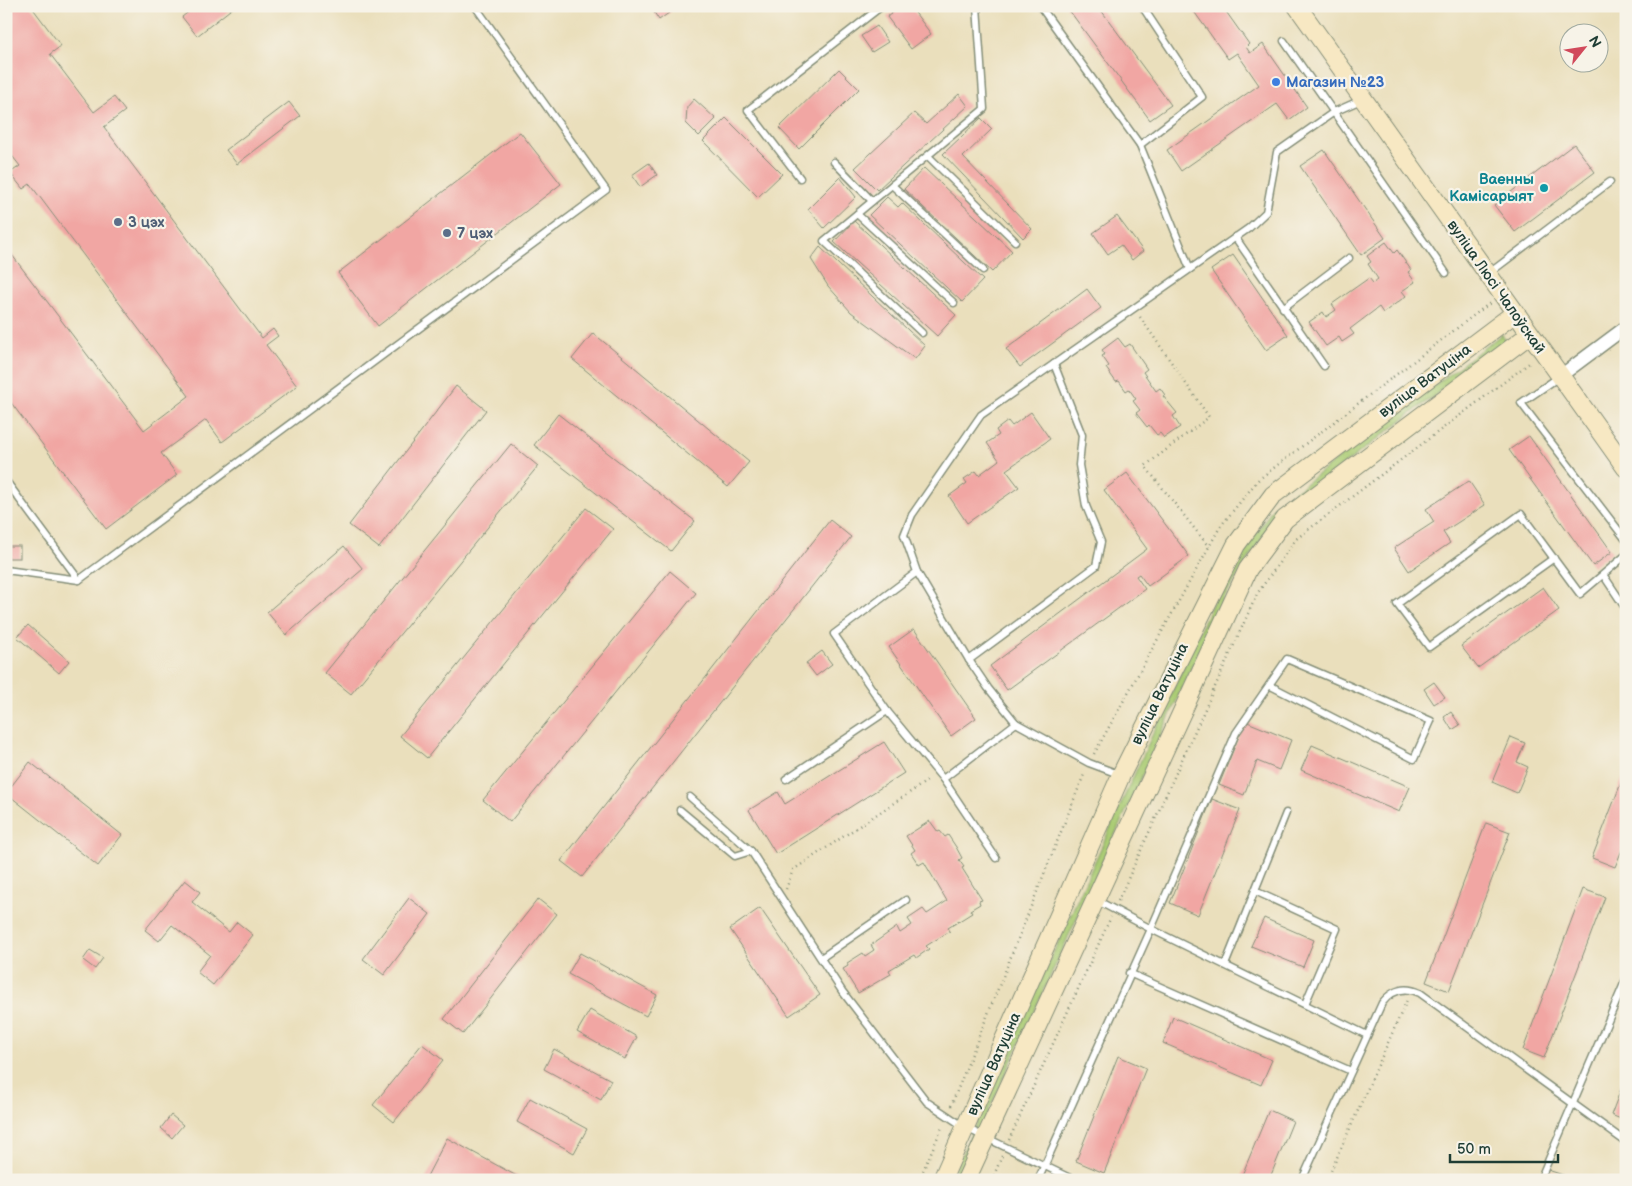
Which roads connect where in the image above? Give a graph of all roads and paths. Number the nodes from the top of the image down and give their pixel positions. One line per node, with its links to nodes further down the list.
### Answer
1 (475, 6): 44 (lane)
2 (882, 6): 13 (lane)
3 (977, 6): 11 (lane)
4 (1040, 6): 10 (lane)
5 (1142, 6): 10 (lane)
6 (1298, 6): 8 (street, вуліца Люсі Чалоўскай)
7 (1284, 41): 9 (lane)
8 (1365, 99): 9 (lane); 24 (street, вуліца Люсі Чалоўскай)
9 (1334, 112): 18 (lane); 23 (lane)
10 (1140, 145): 21 (lane)
11 (928, 156): 15 (lane); 19 (lane)
12 (834, 162): 16 (lane)
13 (800, 178)
14 (1610, 182): 24 (lane)
15 (892, 185): 16 (lane); 22 (lane)
16 (872, 201): 17 (lane)
17 (857, 214): 25 (lane); 30 (lane)
18 (1235, 237): 21 (lane); 27 (lane)
19 (1015, 241)
20 (1349, 258): 27 (lane)
21 (1190, 269): 26 (lane)
22 (983, 270)
23 (1446, 273)
24 (1487, 275): 28 (street, вуліца Люсі Чалоўскай)
25 (954, 303)
26 (1133, 308): 32 (lane); 38 (path)
27 (1283, 308): 33 (lane)
28 (1515, 313): 31 (street, вуліца Люсі Чалоўскай); 51 (street, вуліца Ватуціна)
29 (1626, 327): 34 (street)
30 (922, 333)
31 (1530, 334): 34 (street, вуліца Люсі Чалоўскай); 60 (street, вуліца Ватуціна)
32 (1054, 364): 42 (lane); 46 (lane)
33 (1324, 366)
34 (1559, 377): 35 (street, вуліца Люсі Чалоўскай); 37 (lane)
35 (1626, 468)
36 (6, 480): 44 (lane)
37 (1626, 540)
38 (1209, 547)
39 (1626, 555): 43 (lane)
40 (1554, 558): 40 (lane); 43 (lane)
41 (6, 570): 44 (lane)
42 (916, 572): 46 (lane); 48 (lane)
43 (1604, 576): 45 (lane)
44 (79, 580)
45 (1626, 609)
46 (969, 660): 49 (lane)
47 (1269, 686): 47 (lane); 63 (lane)
48 (887, 711): 50 (lane); 52 (lane)
49 (1016, 723): 51 (lane); 53 (lane)
50 (937, 772): 53 (lane); 61 (path)
51 (1120, 775): 73 (street, вуліца Ватуціна)
52 (786, 779)
53 (942, 779): 58 (lane)
54 (690, 797): 57 (lane)
55 (680, 810): 57 (lane)
56 (1286, 813): 59 (lane)
57 (751, 851): 61 (lane)
58 (996, 858)
59 (1255, 891): 65 (lane); 69 (lane)
60 (1095, 899): 63 (lane); 74 (street, вуліца Ватуціна)
61 (783, 900): 64 (lane)
62 (906, 900): 64 (lane)
63 (1151, 929): 65 (lane); 66 (lane)
64 (821, 958): 73 (lane)
65 (1225, 965): 69 (lane)
66 (1129, 973): 71 (lane); 76 (lane)
67 (1626, 979): 72 (lane)
68 (1412, 989): 70 (lane); 72 (lane); 82 (path)
69 (1304, 1004): 70 (lane)
70 (1367, 1035): 71 (lane)
71 (1351, 1071): 81 (lane)
72 (1572, 1103): 75 (lane); 83 (lane)
73 (966, 1128): 74 (lane); 77 (street, вуліца Ватуціна)
74 (986, 1137): 76 (lane); 78 (street, вуліца Ватуціна)
75 (1626, 1142)
76 (1044, 1165): 79 (lane); 80 (lane)
77 (942, 1180)
78 (966, 1180)
79 (1038, 1180)
80 (1074, 1180)
81 (1302, 1180)
82 (1327, 1180)
83 (1540, 1180)

